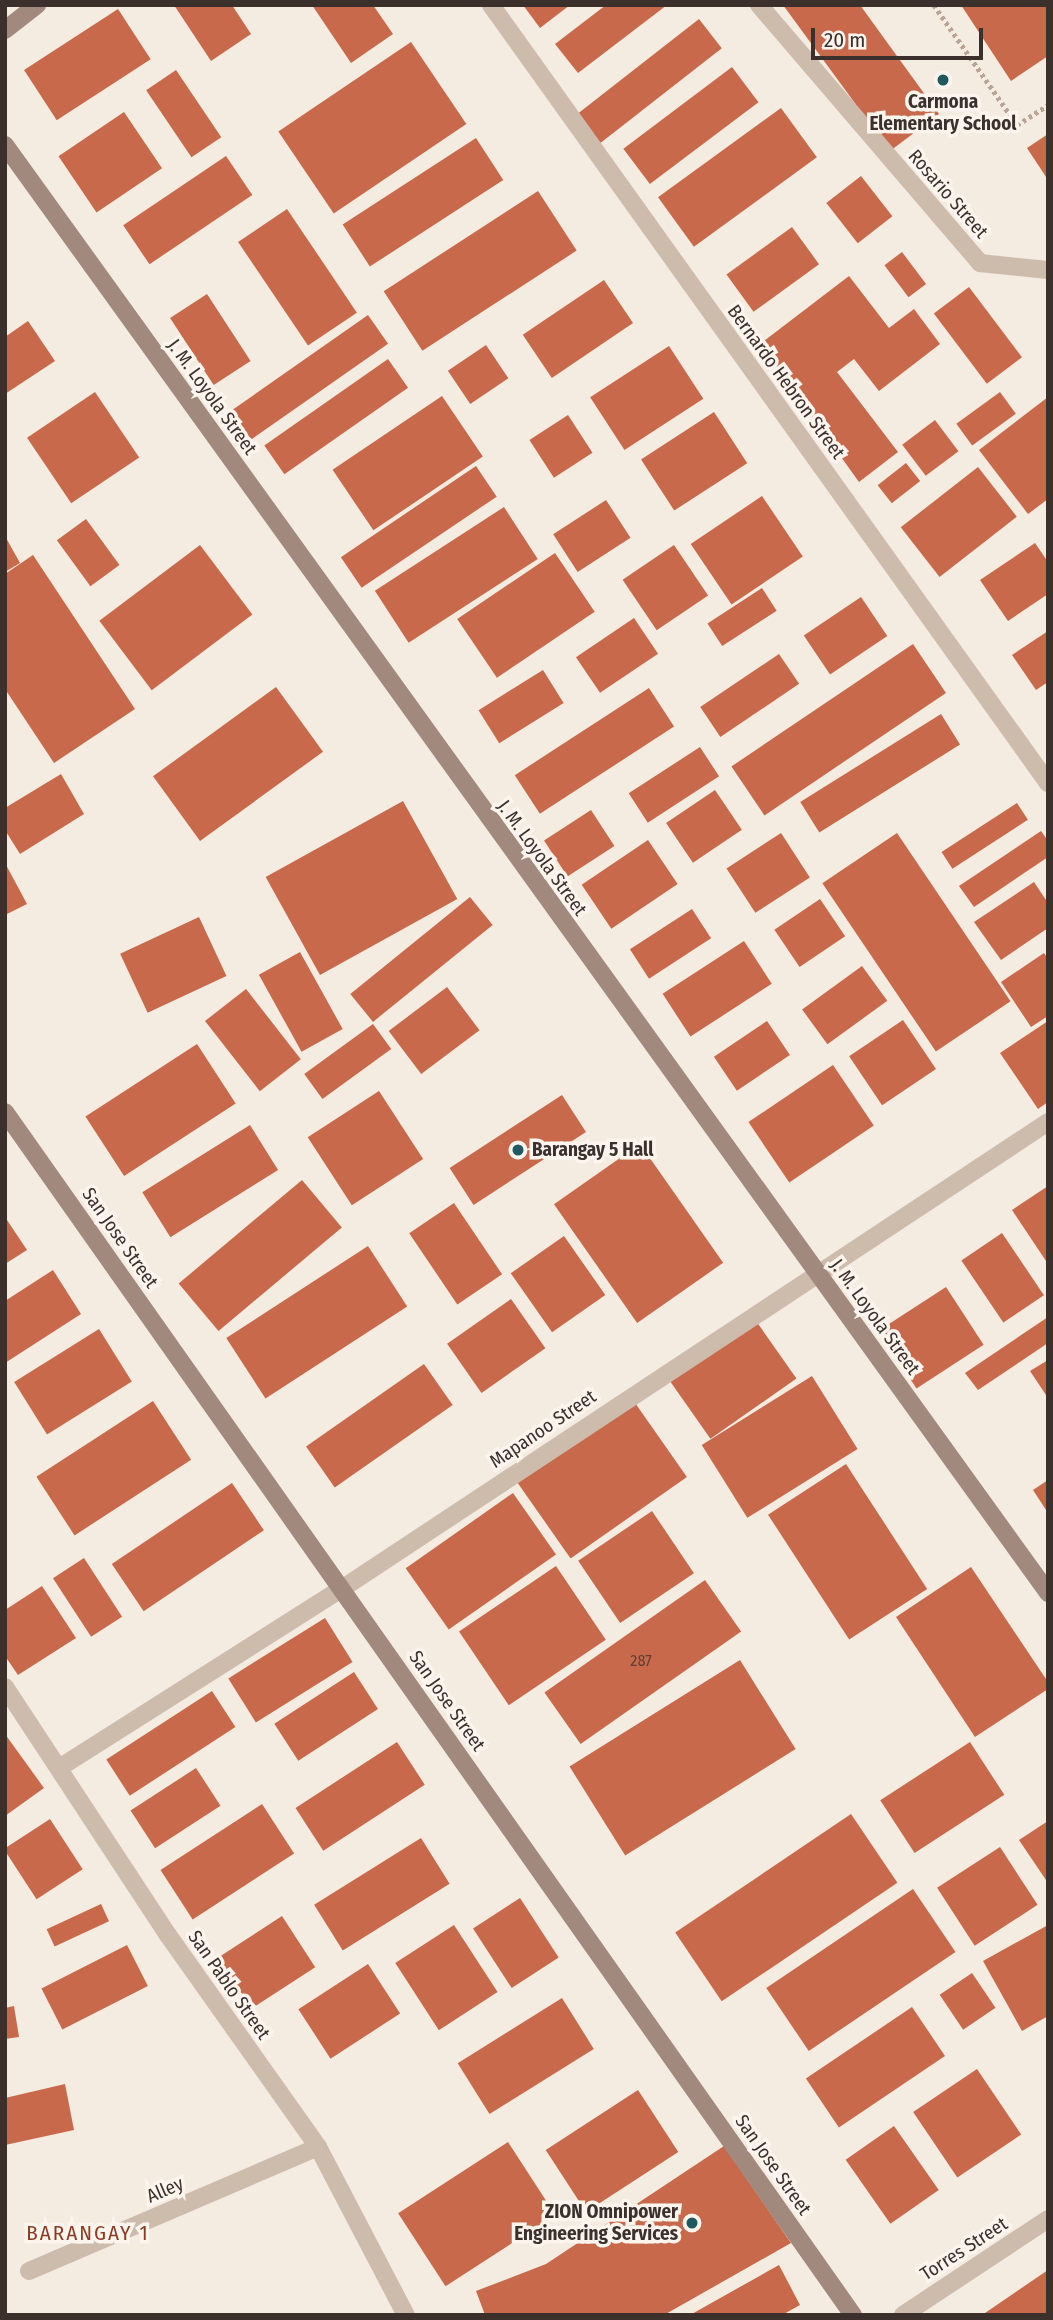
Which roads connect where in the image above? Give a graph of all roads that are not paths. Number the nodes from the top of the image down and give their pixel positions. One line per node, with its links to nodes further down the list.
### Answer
1 (37, 5): 4 (main road)
2 (491, 5): 7 (street, Bernardo Hebron Street)
3 (759, 5): 6 (street, Rosario Street)
4 (5, 30)
5 (5, 145): 10 (main road, J. M. Loyola Street)
6 (1048, 270)
7 (1048, 783)
8 (5, 1112): 11 (main road, San Jose Street)
9 (1048, 1122): 10 (street, Mapanoo Street)
10 (817, 1272): 11 (street, Mapanoo Street); 12 (main road, J. M. Loyola Street)
11 (343, 1588): 14 (street, Mapanoo Street); 19 (main road, San Jose Street)
12 (1048, 1593)
13 (5, 1687): 14 (street, San Pablo Street)
14 (59, 1768): 15 (street, San Pablo Street)
15 (318, 2147): 17 (street, Alley); 18 (street, San Pablo Street)
16 (1048, 2219): 20 (street, Torres Street)
17 (29, 2271)
18 (406, 2315)
19 (853, 2315)
20 (902, 2315)

